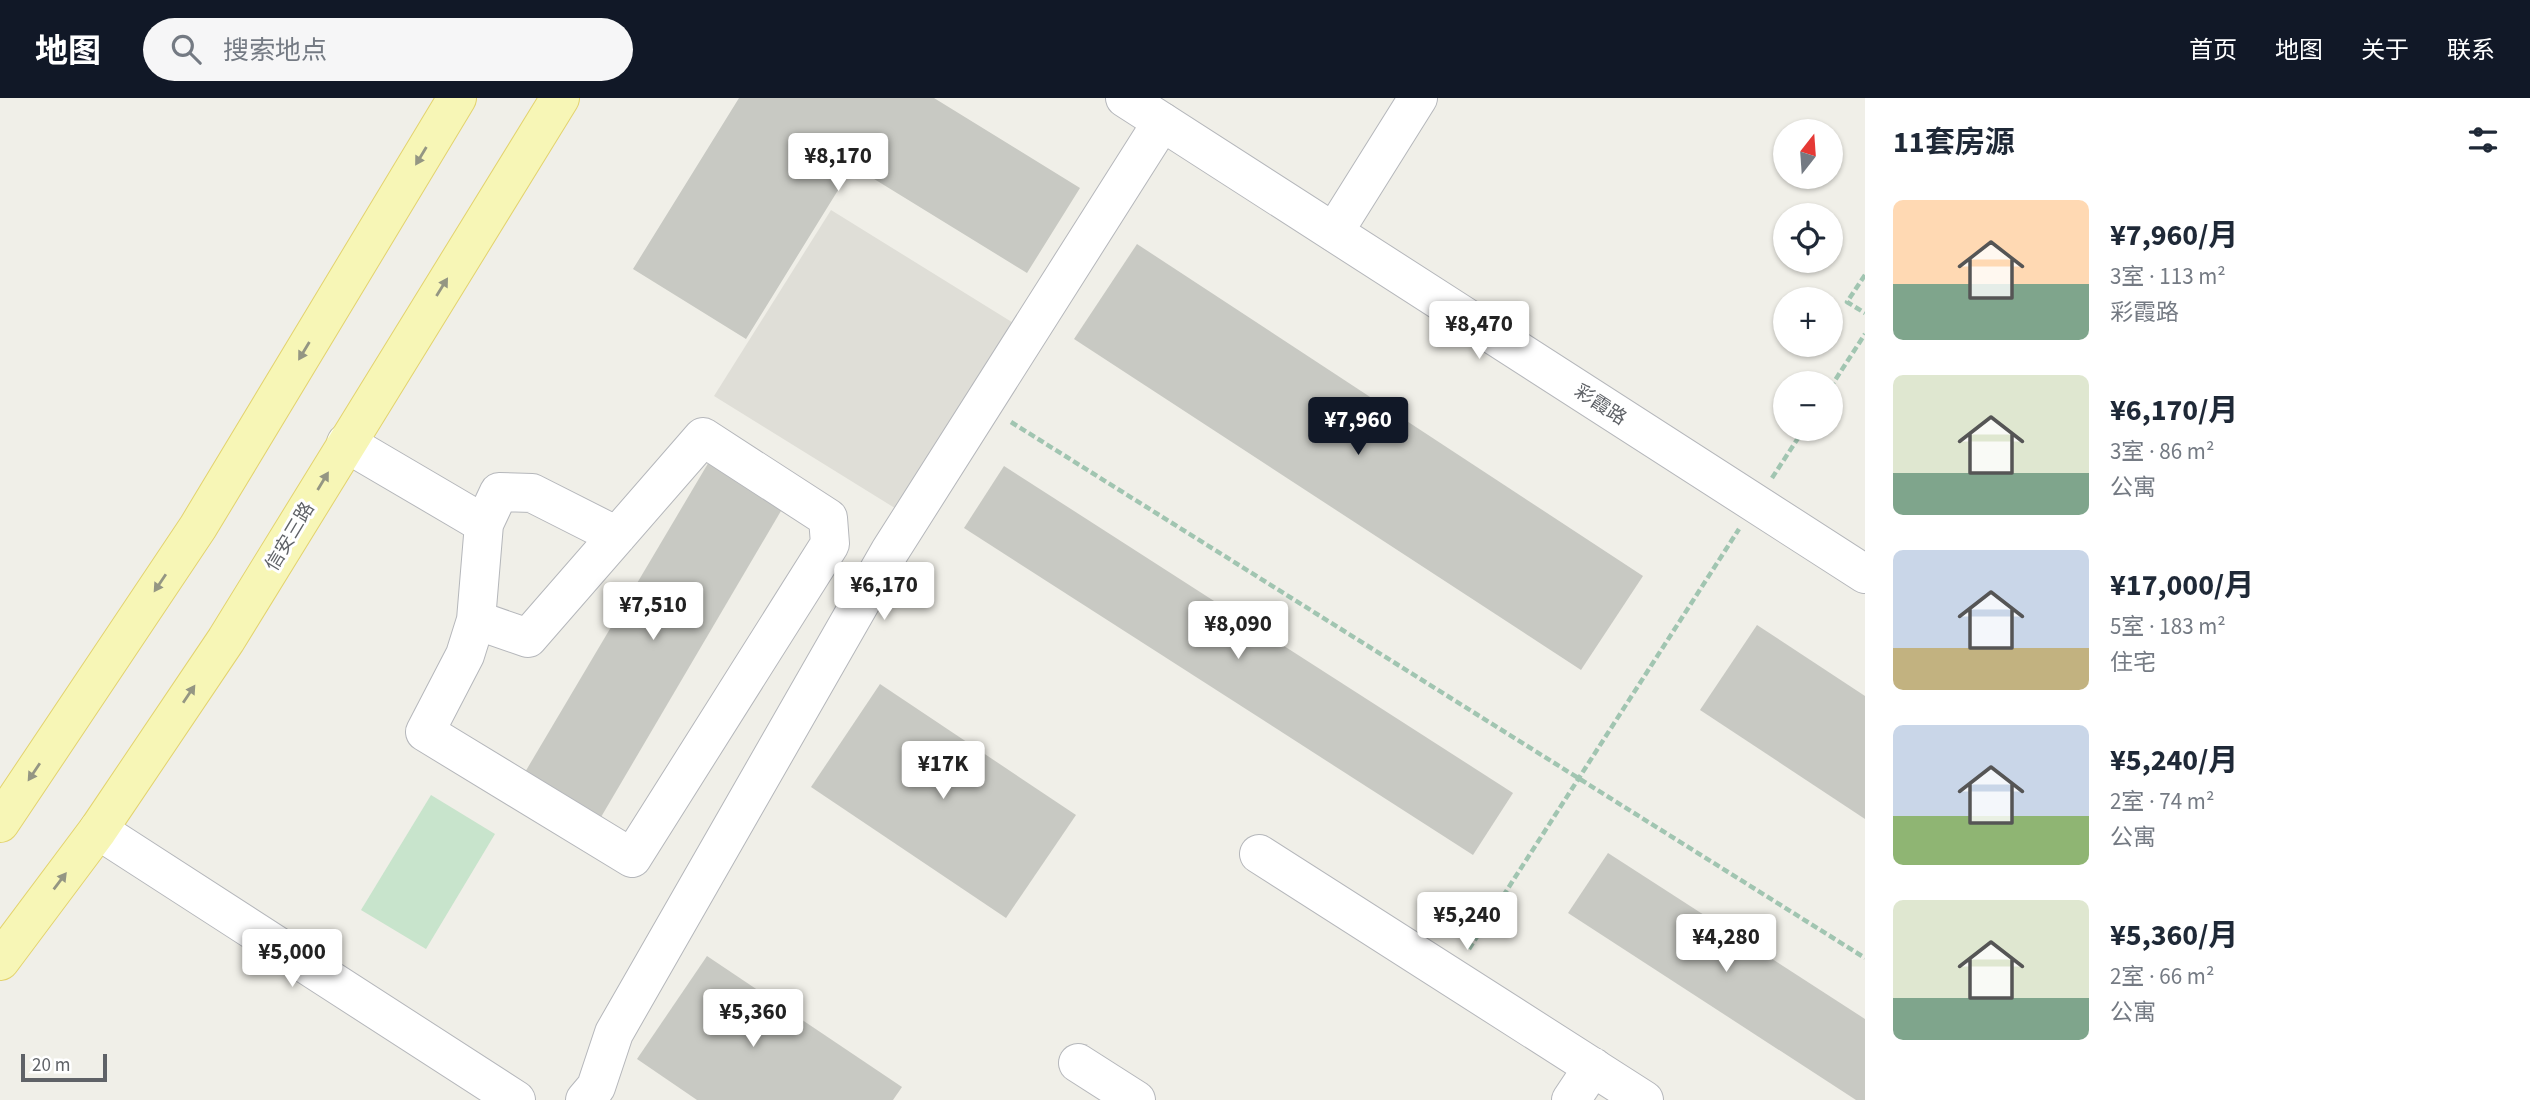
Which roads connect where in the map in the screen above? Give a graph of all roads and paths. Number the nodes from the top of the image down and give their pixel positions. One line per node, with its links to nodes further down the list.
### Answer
1 (457, 98): 20 (main road, one-way to 20)
2 (560, 98): 13 (main road, 信安三路, one-way to 2)
3 (1125, 98): 5 (street, 彩霞路)
4 (1418, 98): 6 (street)
5 (1162, 122): 6 (street, 彩霞路); 11 (street)
6 (1334, 232): 14 (street, 彩霞路)
7 (1865, 275): 8 (path)
8 (1865, 313)
9 (1865, 334): 10 (path)
10 (1841, 371)
11 (984, 404): 19 (path); 29 (street)
12 (1796, 441): 14 (path)
13 (346, 443): 15 (street); 21 (main road, 信安三路, one-way to 13)
14 (1756, 503): 17 (street, 彩霞路); 19 (path)
15 (484, 524): 16 (street); 18 (street)
16 (617, 536): 18 (street); 18 (street)
17 (1865, 573)
18 (476, 620)
19 (1579, 778): 24 (path); 25 (path)
20 (0, 823)
21 (98, 830): 23 (main road, 信安三路, one-way to 21); 28 (street)
22 (1259, 854): 25 (street)
23 (6, 939)
24 (1865, 958)
25 (1451, 977): 27 (street)
26 (1077, 1063): 30 (street)
27 (1593, 1068): 31 (street); 32 (street)
28 (516, 1100)
29 (584, 1100)
30 (1136, 1100)
31 (1571, 1100)
32 (1644, 1100)

